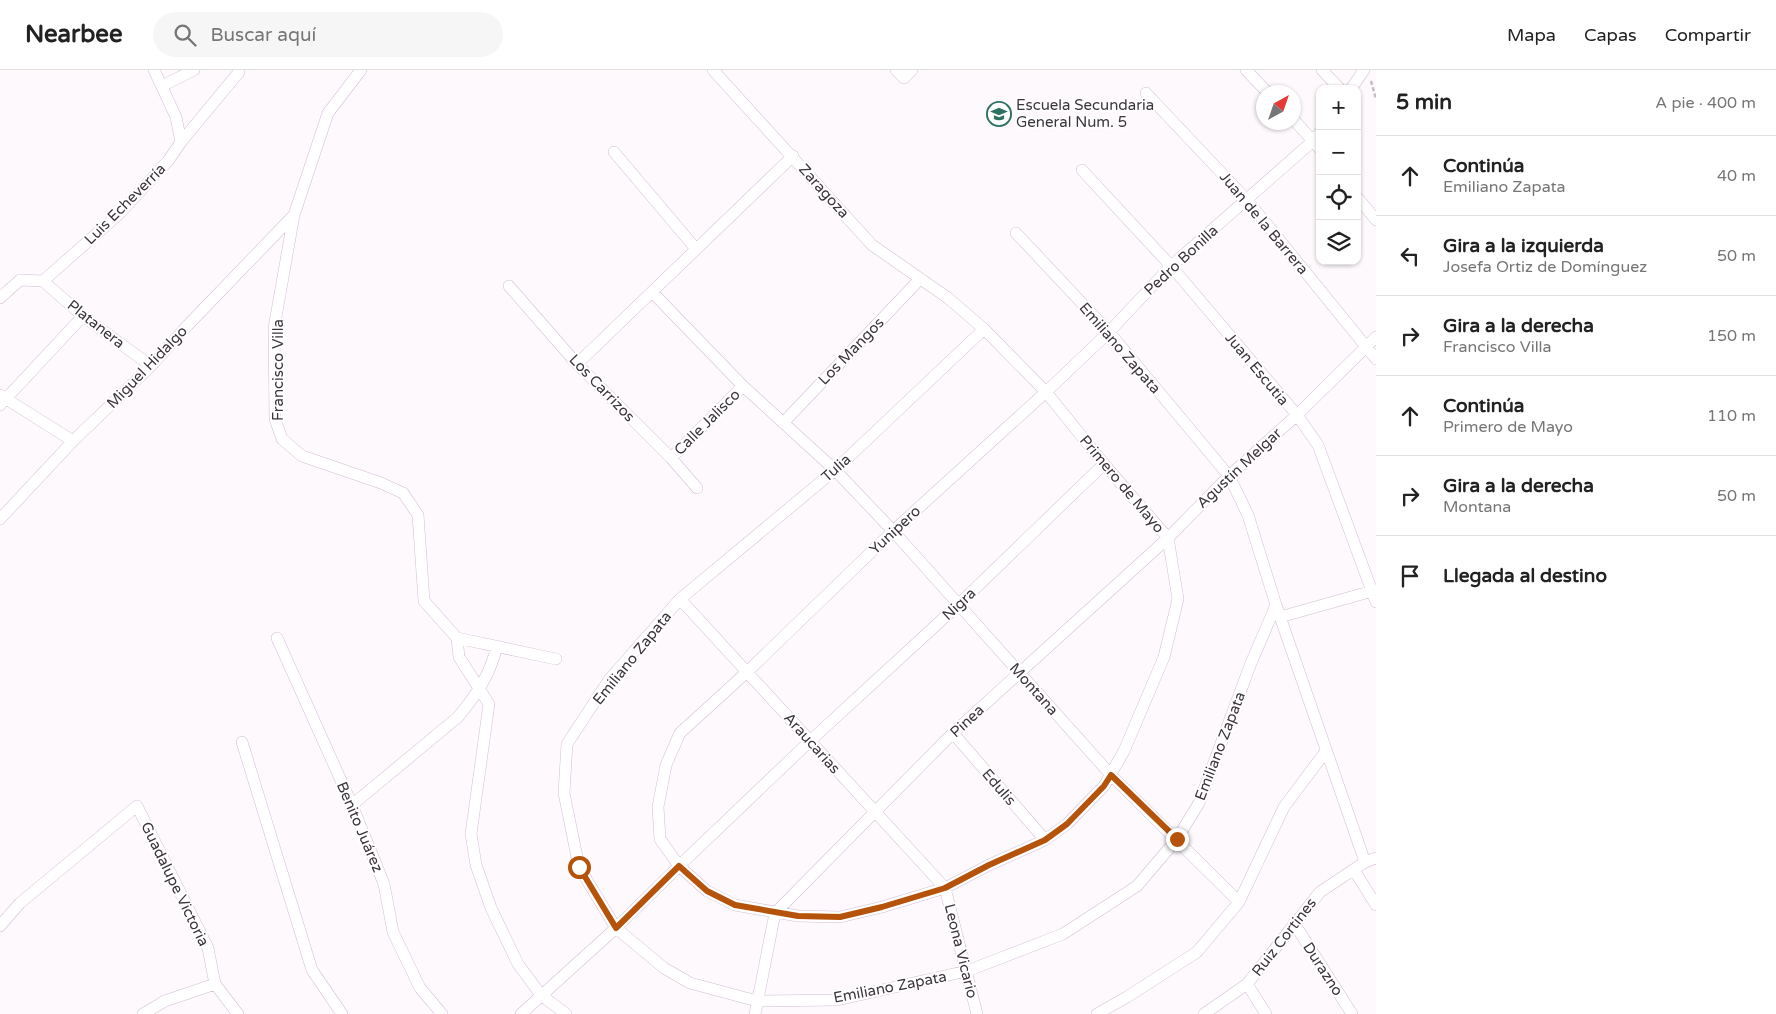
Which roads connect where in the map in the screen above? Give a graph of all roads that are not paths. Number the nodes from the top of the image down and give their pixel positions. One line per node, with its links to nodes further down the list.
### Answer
1 (154, 70): 12 (street)
2 (194, 70): 12 (street)
3 (239, 70): 16 (street, Luis Echeverría)
4 (361, 70): 23 (street, Francisco Villa)
5 (713, 70): 19 (street, Zaragoza)
6 (1246, 70): 9 (street)
7 (1322, 70): 10 (street)
8 (1367, 74): 11 (street)
9 (1260, 85)
10 (1336, 85)
11 (1355, 85)
12 (162, 86): 16 (street)
13 (1146, 93): 21 (street, Juan de la Barrera)
14 (1301, 126): 15 (street)
15 (1316, 138)
16 (181, 142): 29 (street, Luis Echeverría)
17 (1316, 142): 21 (street, Pedro Bonilla)
18 (614, 152): 26 (street)
19 (793, 156): 26 (street); 28 (street, Zaragoza)
20 (1082, 170): 27 (street, Juan Escutia)
21 (1248, 200): 27 (street, Pedro Bonilla); 38 (street, Juan de la Barrera)
22 (1361, 202): 24 (street)
23 (294, 215): 41 (street, Miguel Hidalgo); 62 (street, Francisco Villa)
24 (1376, 220)
25 (1016, 233): 36 (street, Emiliano Zapata)
26 (696, 249): 31 (street)
27 (1171, 266): 36 (street, Pedro Bonilla); 45 (street, Juan Escutia)
28 (920, 279): 33 (street, Zaragoza); 46 (street, Los Mangos)
29 (43, 281): 32 (street); 34 (street, Platanera)
30 (509, 286): 40 (street, Los Carrizos)
31 (652, 292): 40 (street); 42 (street, Montana)
32 (0, 298)
33 (948, 298): 35 (street, Primero de Mayo)
34 (83, 316): 41 (street, Platanera); 44 (street)
35 (984, 329): 43 (street, Primero de Mayo); 50 (street, Tulia)
36 (1108, 332): 43 (street, Pedro Bonilla); 51 (street, Emiliano Zapata)
37 (1376, 336): 38 (street, Agustín Melgar)
38 (1366, 347): 39 (street, Juan de la Barrera); 45 (street, Agustín Melgar)
39 (1376, 359)
40 (577, 364): 48 (street, Los Carrizos)
41 (151, 366): 47 (street, Miguel Hidalgo)
42 (744, 386): 46 (street, Montana); 48 (street, Calle Jalisco)
43 (1046, 392): 49 (street, Primero de Mayo); 54 (street, Yunipero)
44 (2, 399): 47 (street)
45 (1297, 415): 51 (street, Agustín Melgar); 56 (street, Juan Escutia)
46 (783, 423): 50 (street, Montana)
47 (72, 441): 53 (street, Miguel Hidalgo)
48 (671, 458): 52 (street, Los Carrizos)
49 (1104, 464): 55 (street, Primero de Mayo); 58 (street, Nigra)
50 (835, 470): 54 (street, Montana); 57 (street, Tulia)
51 (1229, 476): 55 (street, Agustín Melgar); 59 (street, Emiliano Zapata)
52 (697, 488)
53 (0, 519)
54 (893, 531): 58 (street, Montana); 65 (street, Yunipero)
55 (1168, 538): 66 (street, Pinea); 72 (street, Primero de Mayo)
56 (1375, 594): 60 (street)
57 (680, 599): 65 (street, Araucarias); 86 (street, Emiliano Zapata)
58 (958, 605): 66 (street, Montana); 69 (street, Nigra)
59 (1276, 605): 60 (street, Emiliano Zapata); 75 (street, Emiliano Zapata)
60 (1280, 617): 71 (street, Emiliano Zapata)
61 (276, 638): 73 (street, Benito Juárez)
62 (457, 638): 63 (street); 67 (street)
63 (497, 646): 64 (street); 67 (street)
64 (556, 659)
65 (747, 672): 69 (street, Araucarias); 78 (street)
66 (1019, 673): 68 (street, Pinea); 72 (street, Montana)
67 (480, 688): 73 (street); 90 (street)
68 (953, 734): 74 (street, Pinea); 76 (street, Edulis)
69 (810, 741): 74 (street, Araucarias); 78 (street, Nigra)
70 (242, 742): 94 (street)
71 (1326, 751): 77 (street, Emiliano Zapata); 81 (street)
72 (1111, 775): 75 (street, Montana); 76 (street, Primero de Mayo)
73 (352, 805): 95 (street, Benito Juárez)
74 (874, 811): 80 (street, Araucarias); 83 (street, Pinea)
75 (1177, 839): 81 (street, Montana); 87 (street, Emiliano Zapata)
76 (1045, 840): 80 (street, Primero de Mayo)
77 (1371, 860): 79 (street, Ruiz Cortines)
78 (679, 866): 83 (street); 86 (street, Nigra)
79 (1354, 870): 82 (street); 84 (street, Ruiz Cortines)
80 (945, 888): 83 (street); 87 (street, Leona Vicario)
81 (1239, 902): 100 (street)
82 (1376, 905)
83 (775, 913): 91 (street)
84 (1294, 923): 89 (street, Ruiz Cortines); 103 (street, Durazno)
85 (0, 926): 88 (street, Guadalupe Victoria)
86 (616, 928): 90 (street, Nigra); 91 (street, Emiliano Zapata)
87 (967, 971): 91 (street, Emiliano Zapata); 99 (street, Leona Vicario)
88 (215, 984): 92 (street); 93 (street, Guadalupe Victoria)
89 (1247, 984): 101 (street, Ruiz Cortines); 102 (street)
90 (541, 995): 96 (street, Nigra); 97 (street)
91 (757, 1001): 98 (street)
92 (143, 1014)
93 (238, 1014)
94 (342, 1014)
95 (442, 1014)
96 (521, 1014)
97 (566, 1014)
98 (755, 1014)
99 (977, 1014)
100 (1097, 1014)
101 (1204, 1014)
102 (1266, 1014)
103 (1352, 1014)

